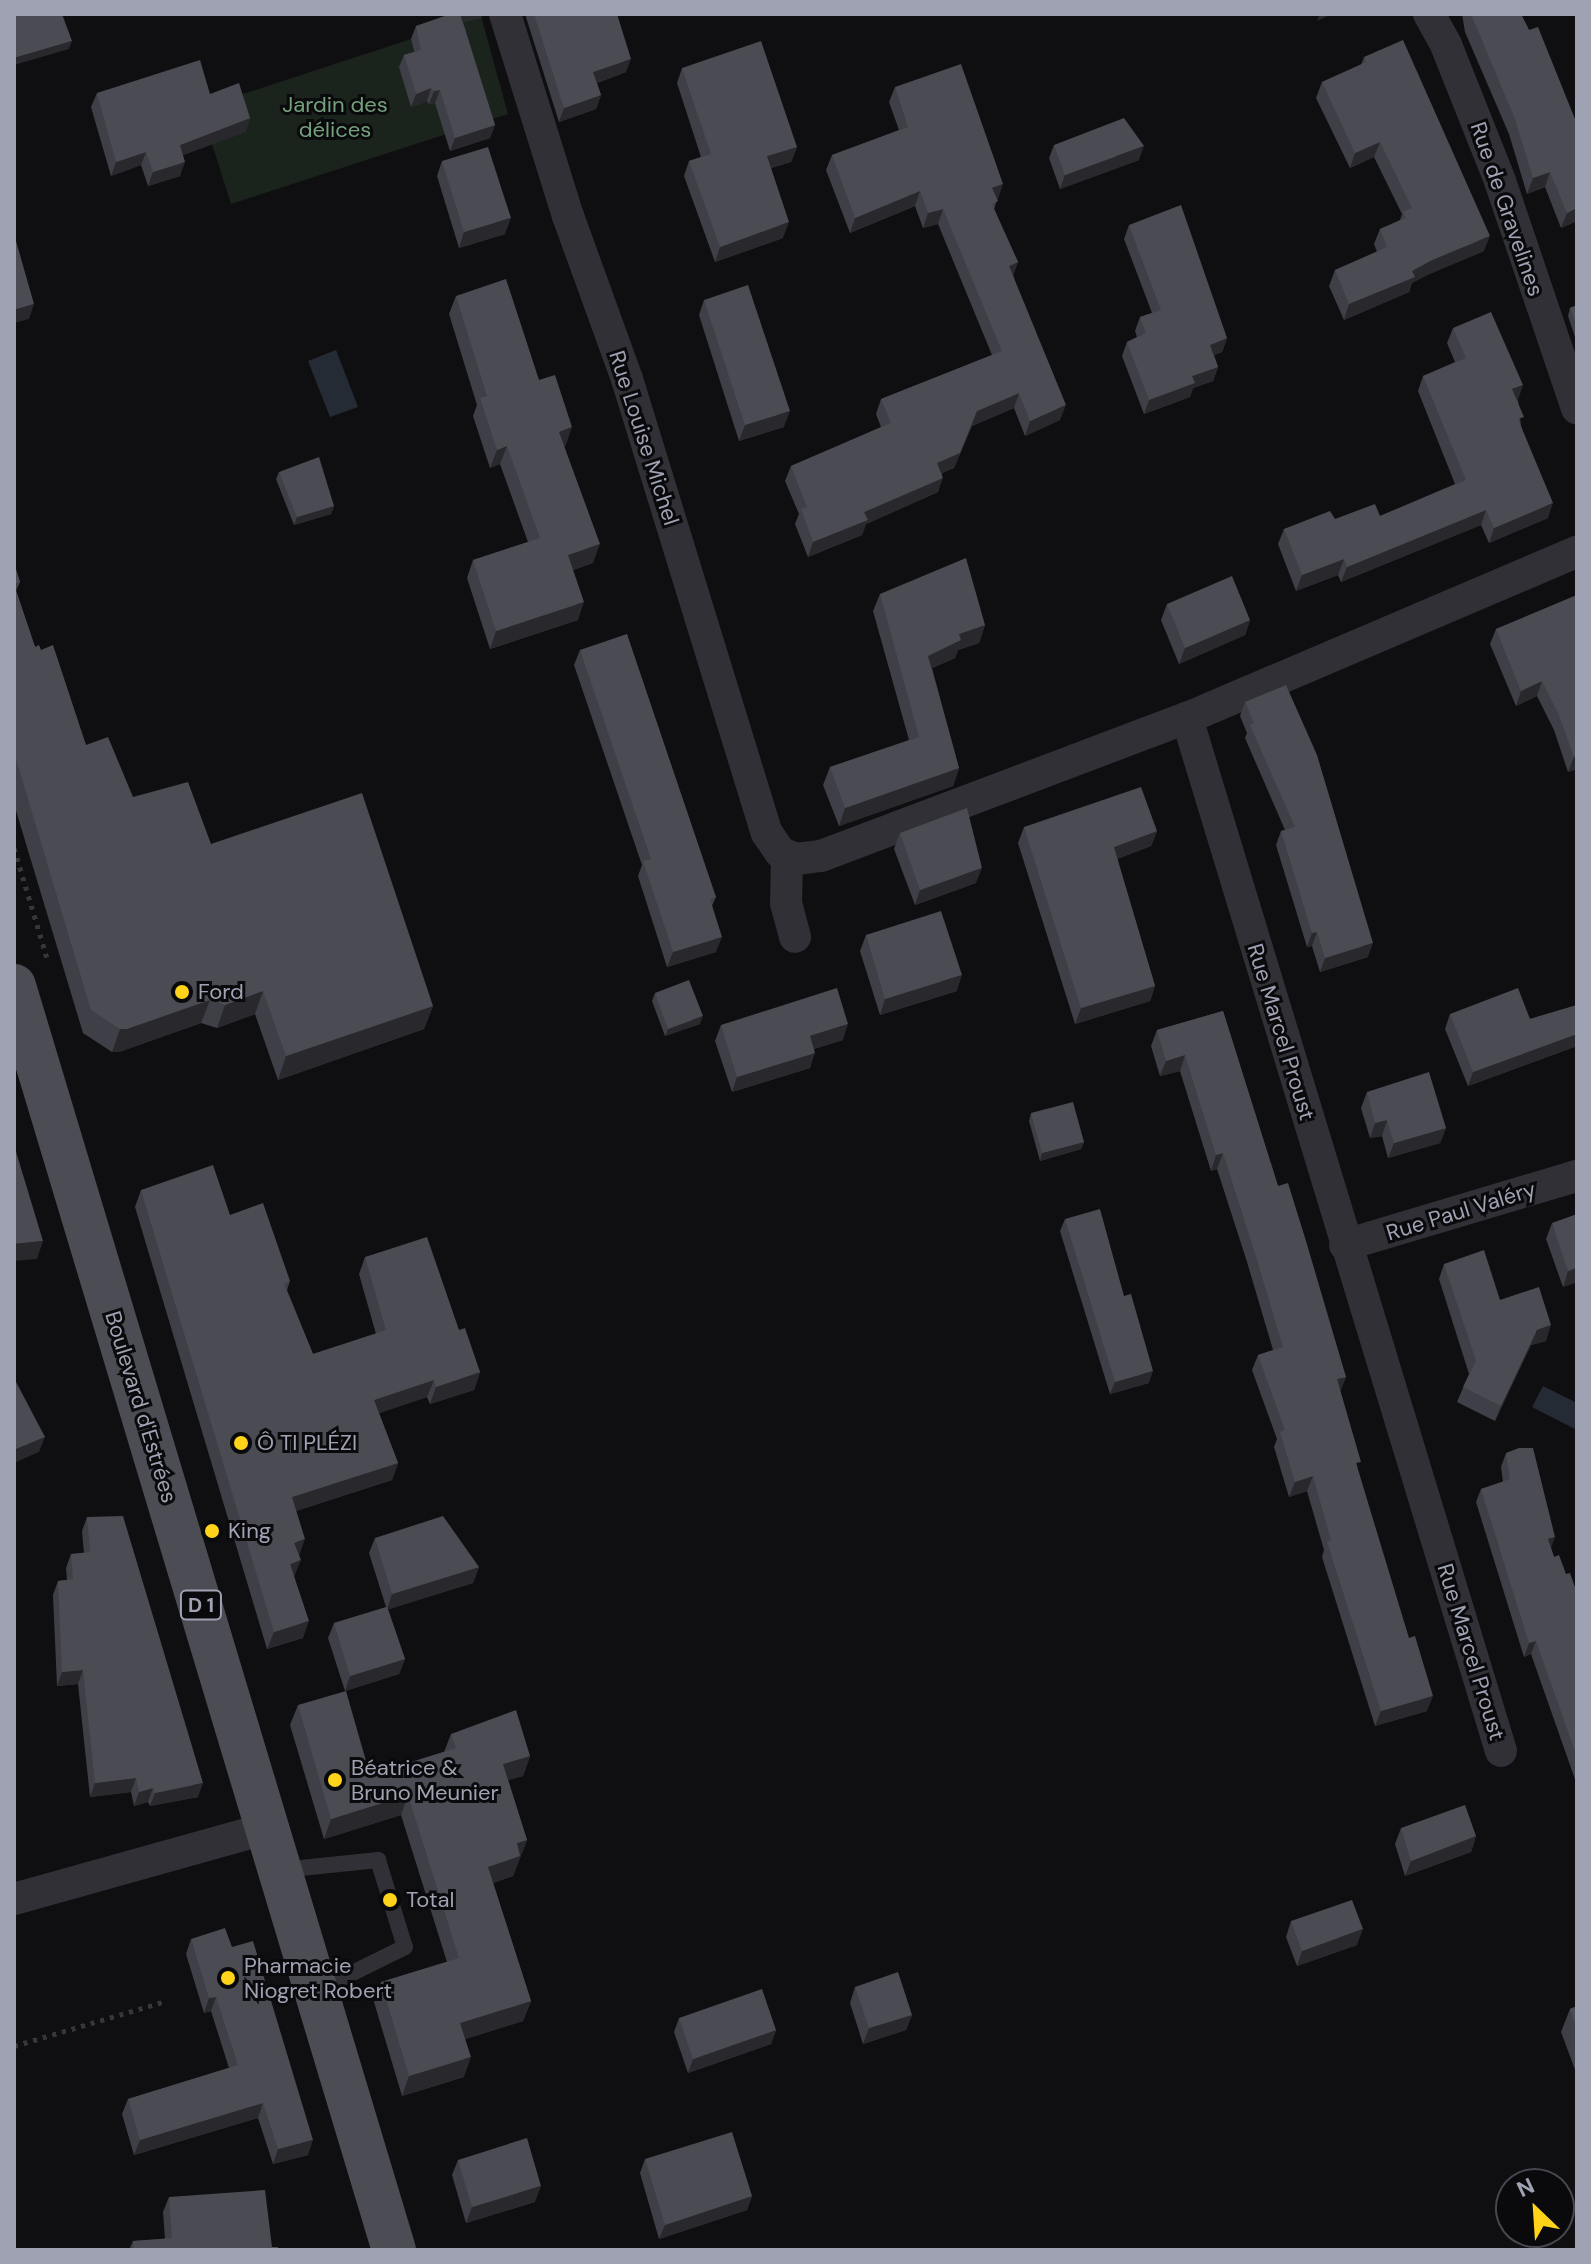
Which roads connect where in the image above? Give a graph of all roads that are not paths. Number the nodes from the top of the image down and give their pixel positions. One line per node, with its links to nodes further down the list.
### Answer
1 (505, 14): 6 (street, Rue Louise Michel)
2 (1429, 14): 3 (street, Rue de Gravelines)
3 (1577, 408)
4 (1577, 552): 5 (street)
5 (1187, 718): 6 (street); 10 (street, Rue Marcel Proust)
6 (787, 857): 7 (street)
7 (795, 937)
8 (14, 986): 12 (main road, Boulevard d'Estrées / D 1)
9 (1577, 1176): 10 (street, Rue Paul Valéry)
10 (1345, 1245): 11 (street, Rue Marcel Proust)
11 (1501, 1751)
12 (268, 1828): 13 (main road, D 1); 14 (street)
13 (280, 1870): 15 (main road, D 1); 15 (lane)
14 (14, 1899)
15 (317, 1991): 16 (main road, D 1)
16 (394, 2250)

